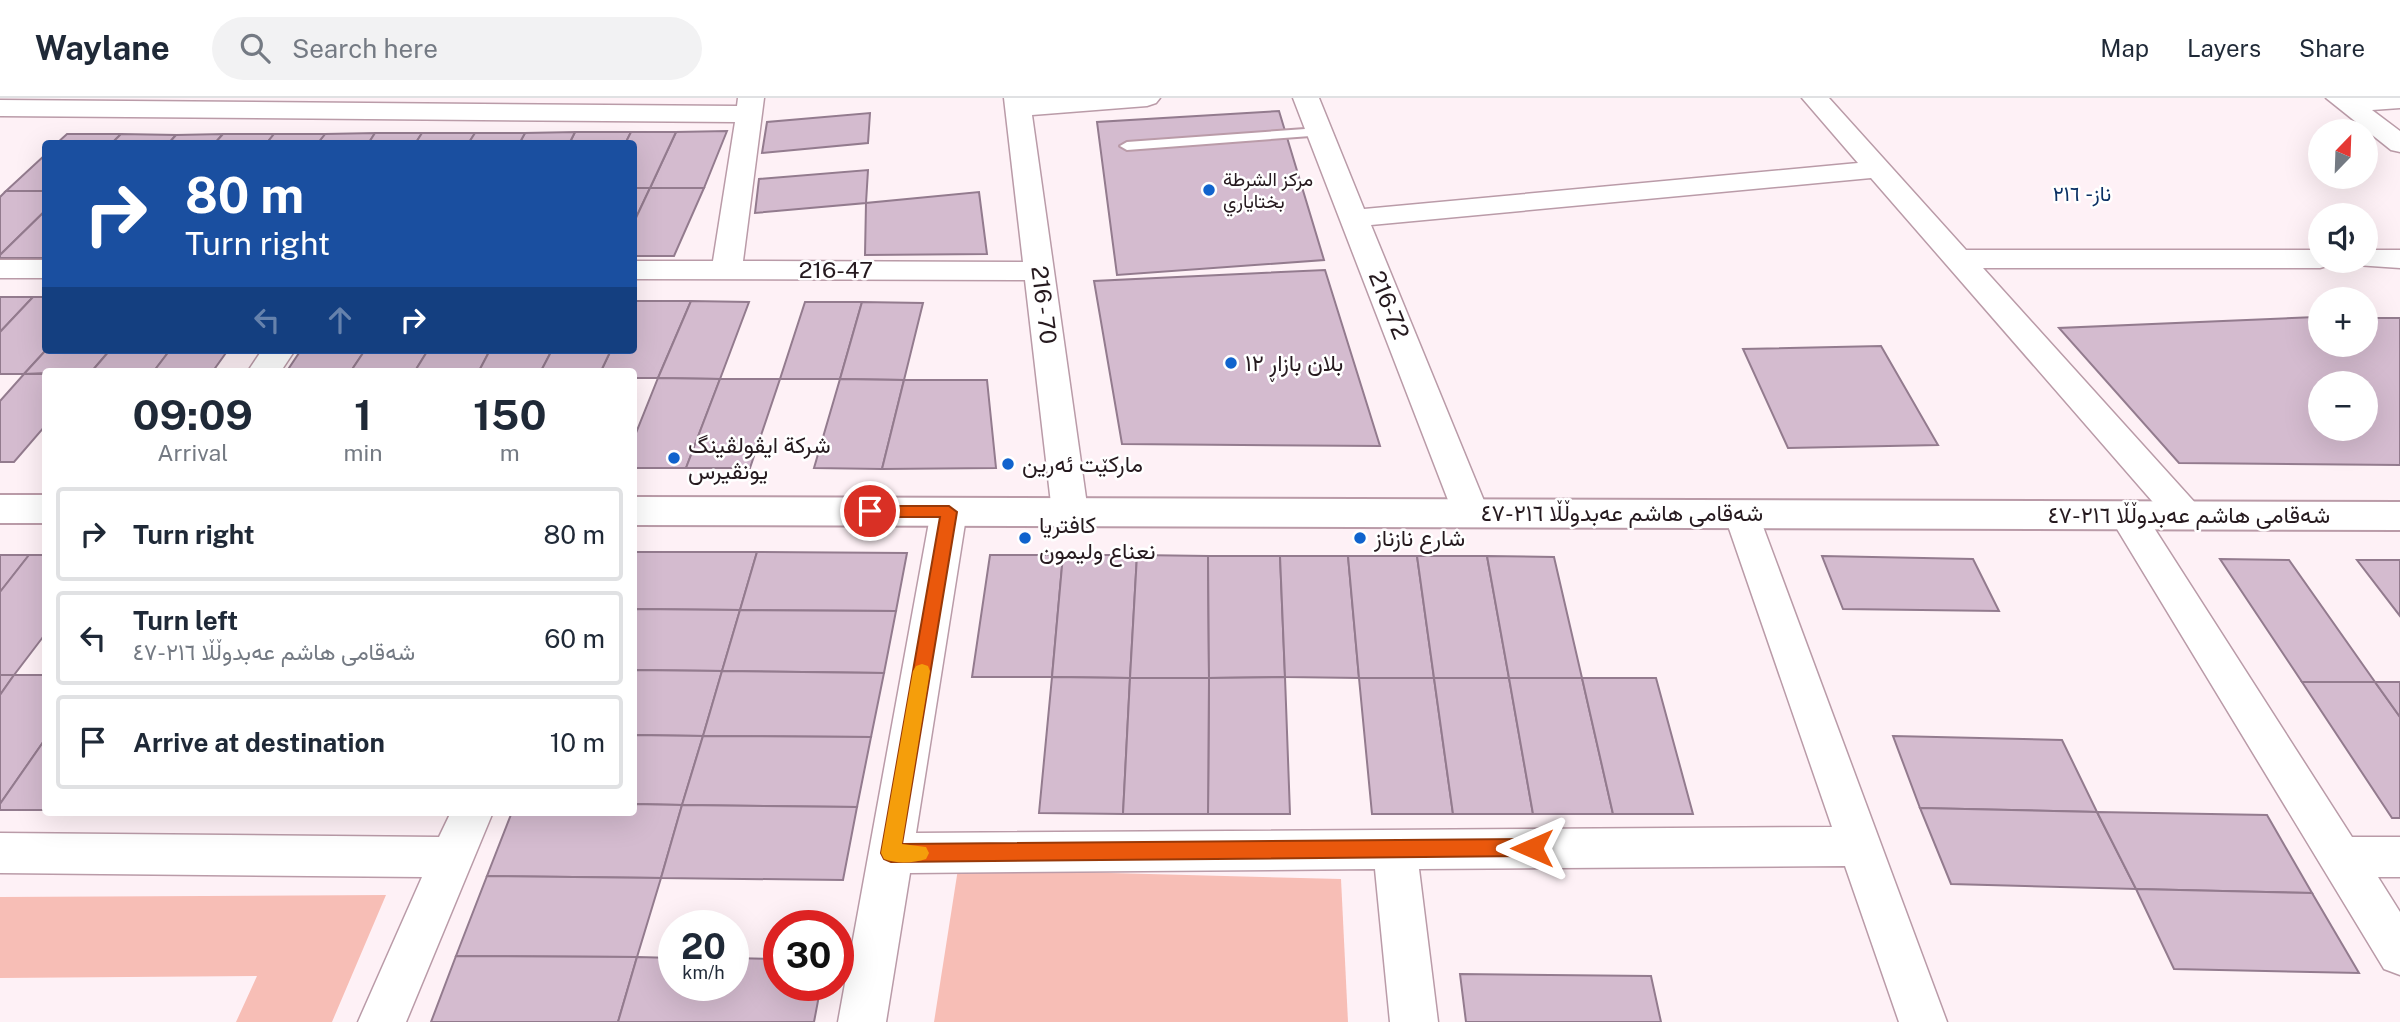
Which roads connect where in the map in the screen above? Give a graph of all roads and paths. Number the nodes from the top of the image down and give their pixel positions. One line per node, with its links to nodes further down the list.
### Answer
1 (1147, 98): 6 (street)
2 (1306, 98): 10 (street, 216-72)
3 (1815, 98): 13 (street)
4 (2400, 100): 5 (street)
5 (2343, 101): 11 (street)
6 (1018, 103): 23 (street, 216 - 70)
7 (235, 104): 8 (street); 9 (street)
8 (750, 106): 22 (street)
9 (0, 108)
10 (1319, 132): 12 (lane); 14 (street, 216-72)
11 (2400, 144)
12 (1127, 145)
13 (1878, 169): 14 (street); 15 (street)
14 (1354, 218): 29 (street, 216-72)
15 (1958, 259): 16 (street); 32 (street)
16 (2308, 259)
17 (2378, 259): 18 (street)
18 (2400, 259)
19 (0, 269): 20 (street)
20 (42, 269)
21 (637, 270): 22 (street, 216-47)
22 (727, 270): 23 (street, 216-47)
23 (1039, 271): 28 (street, 216 - 70)
24 (0, 509): 25 (street)
25 (42, 509)
26 (637, 511): 27 (street, شەقامی هاشم عەبدوڵڵا ٢١٦-٤٧)
27 (949, 512): 28 (street, شەقامی هاشم عەبدوڵڵا ٢١٦-٤٧); 38 (street)
28 (1070, 512): 29 (street, شەقامی هاشم عەبدوڵڵا ٢١٦-٤٧)
29 (1471, 513): 30 (street, شەقامی هاشم عەبدوڵڵا ٢١٦-٤٧)
30 (1742, 514): 31 (street, شەقامی هاشم عەبدوڵڵا ٢١٦-٤٧); 35 (street)
31 (2127, 515): 32 (street, شەقامی هاشم عەبدوڵڵا ٢١٦-٤٧); 39 (street)
32 (2185, 515): 33 (street, شەقامی هاشم عەبدوڵڵا ٢١٦-٤٧)
33 (2400, 516)
34 (470, 816): 40 (street)
35 (1860, 846): 36 (street); 46 (street)
36 (1395, 849): 38 (street); 45 (street)
37 (0, 853): 40 (street)
38 (891, 853): 44 (street)
39 (2340, 856): 41 (street); 42 (street)
40 (453, 857): 43 (street)
41 (2400, 857)
42 (2400, 953)
43 (382, 1022)
44 (862, 1022)
45 (1414, 1022)
46 (1923, 1022)

